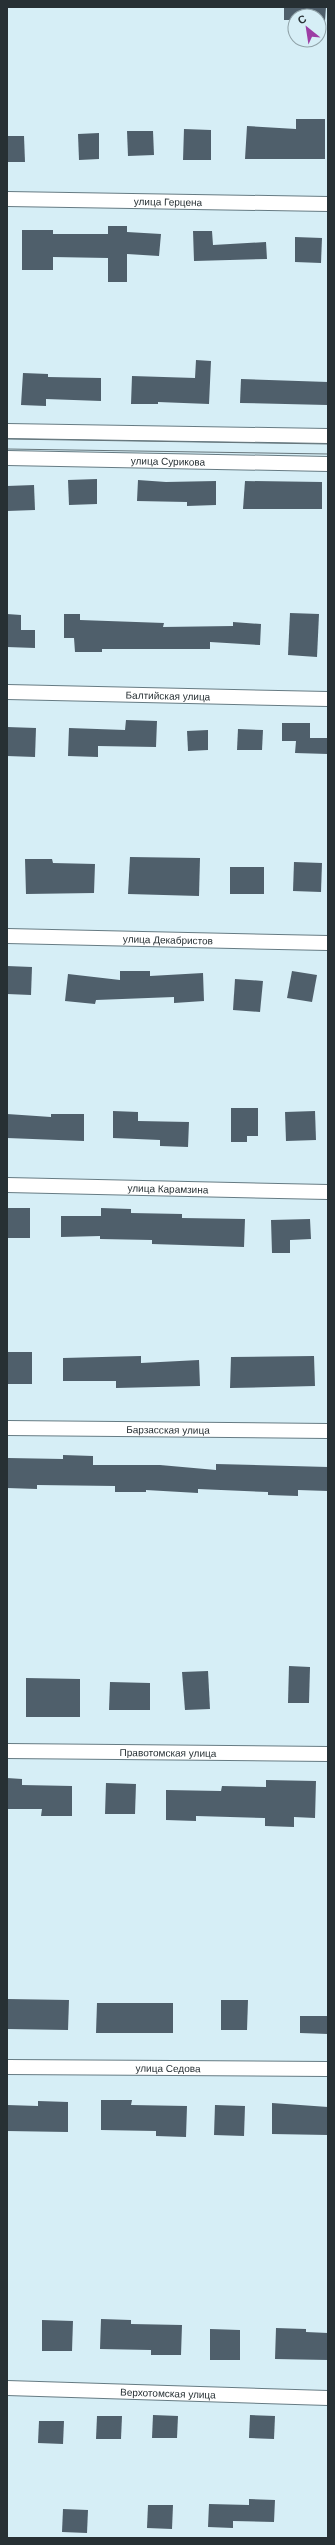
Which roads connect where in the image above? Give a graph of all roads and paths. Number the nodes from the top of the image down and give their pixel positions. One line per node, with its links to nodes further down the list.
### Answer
1 (7, 199): 2 (street, улица Герцена)
2 (328, 204)
3 (7, 431): 4 (street)
4 (328, 436)
5 (7, 458): 6 (street, улица Сурикова)
6 (328, 464)
7 (7, 692): 8 (street, Балтийская улица)
8 (328, 700)
9 (7, 936): 10 (street, улица Декабристов)
10 (328, 943)
11 (7, 1185): 12 (street, улица Карамзина)
12 (328, 1192)
13 (7, 1428): 14 (street, Барзасская улица)
14 (328, 1431)
15 (7, 1751): 16 (street, Правотомская улица)
16 (328, 1754)
17 (7, 2067): 18 (street, улица Седова)
18 (328, 2068)
19 (7, 2388): 20 (street, Верхотомская улица)
20 (328, 2398)

